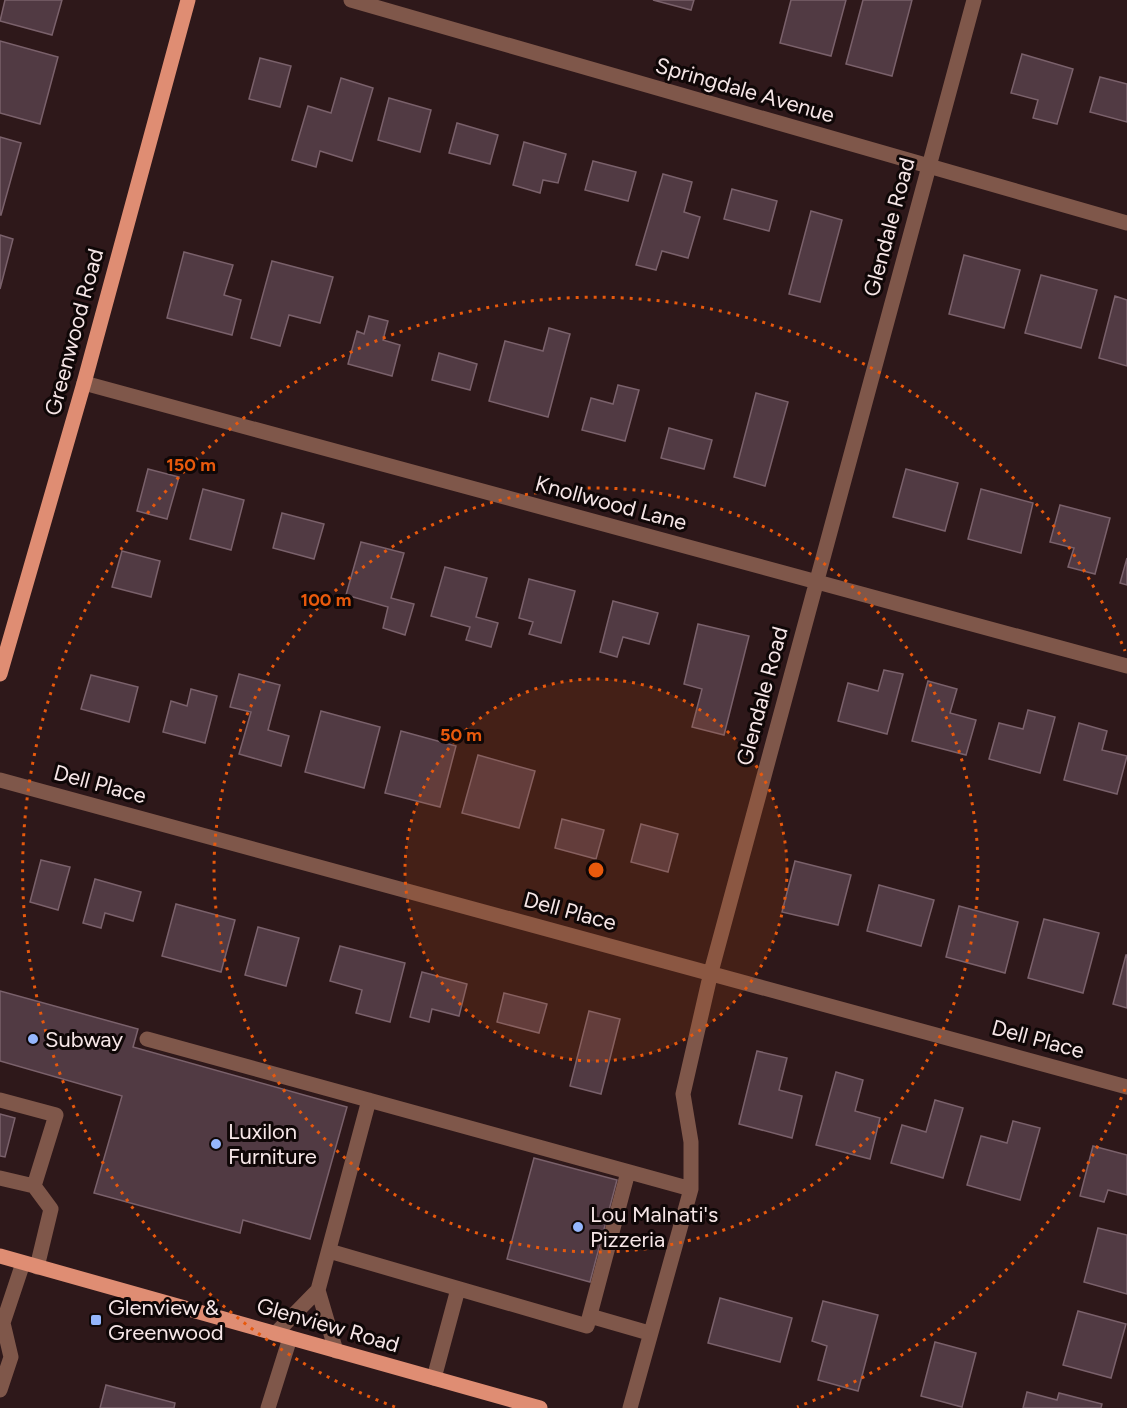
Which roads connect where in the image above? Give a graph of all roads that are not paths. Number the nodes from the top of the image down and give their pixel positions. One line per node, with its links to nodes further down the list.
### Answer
1 (188, 0): 6 (main road, Greenwood Road)
2 (351, 0): 4 (street, Springdale Avenue)
3 (974, 0): 4 (street, Glendale Road)
4 (929, 166): 5 (street, Springdale Avenue); 7 (street, Glendale Road)
5 (1127, 223)
6 (84, 383): 7 (street, Knollwood Lane); 9 (main road, Greenwood Road)
7 (817, 582): 8 (street, Knollwood Lane); 11 (street, Glendale Road)
8 (1127, 666)
9 (0, 675)
10 (0, 780): 11 (street, Dell Place)
11 (711, 972): 13 (street, Dell Place); 19 (street, Glendale Road)
12 (147, 1039): 15 (street)
13 (1127, 1087)
14 (0, 1100): 18 (street)
15 (369, 1100): 16 (street); 20 (street)
16 (628, 1172): 19 (street); 25 (street)
17 (0, 1178): 18 (street)
18 (33, 1186): 22 (street)
19 (691, 1189): 27 (street, Glendale Road)
20 (328, 1251): 23 (street); 24 (street)
21 (0, 1257): 22 (main road, Glenview Road)
22 (30, 1265): 26 (street); 28 (main road, Glenview Road)
23 (458, 1289): 25 (street); 30 (street)
24 (318, 1290): 28 (street); 29 (street)
25 (590, 1316): 27 (street)
26 (2, 1323): 31 (street)
27 (649, 1334): 34 (street, Glendale Road)
28 (283, 1336): 29 (main road, Glenview Road); 32 (street)
29 (336, 1351): 30 (main road, Glenview Road)
30 (434, 1378): 33 (main road, Glenview Road)
31 (0, 1390)
32 (268, 1408)
33 (540, 1408)
34 (630, 1408)

